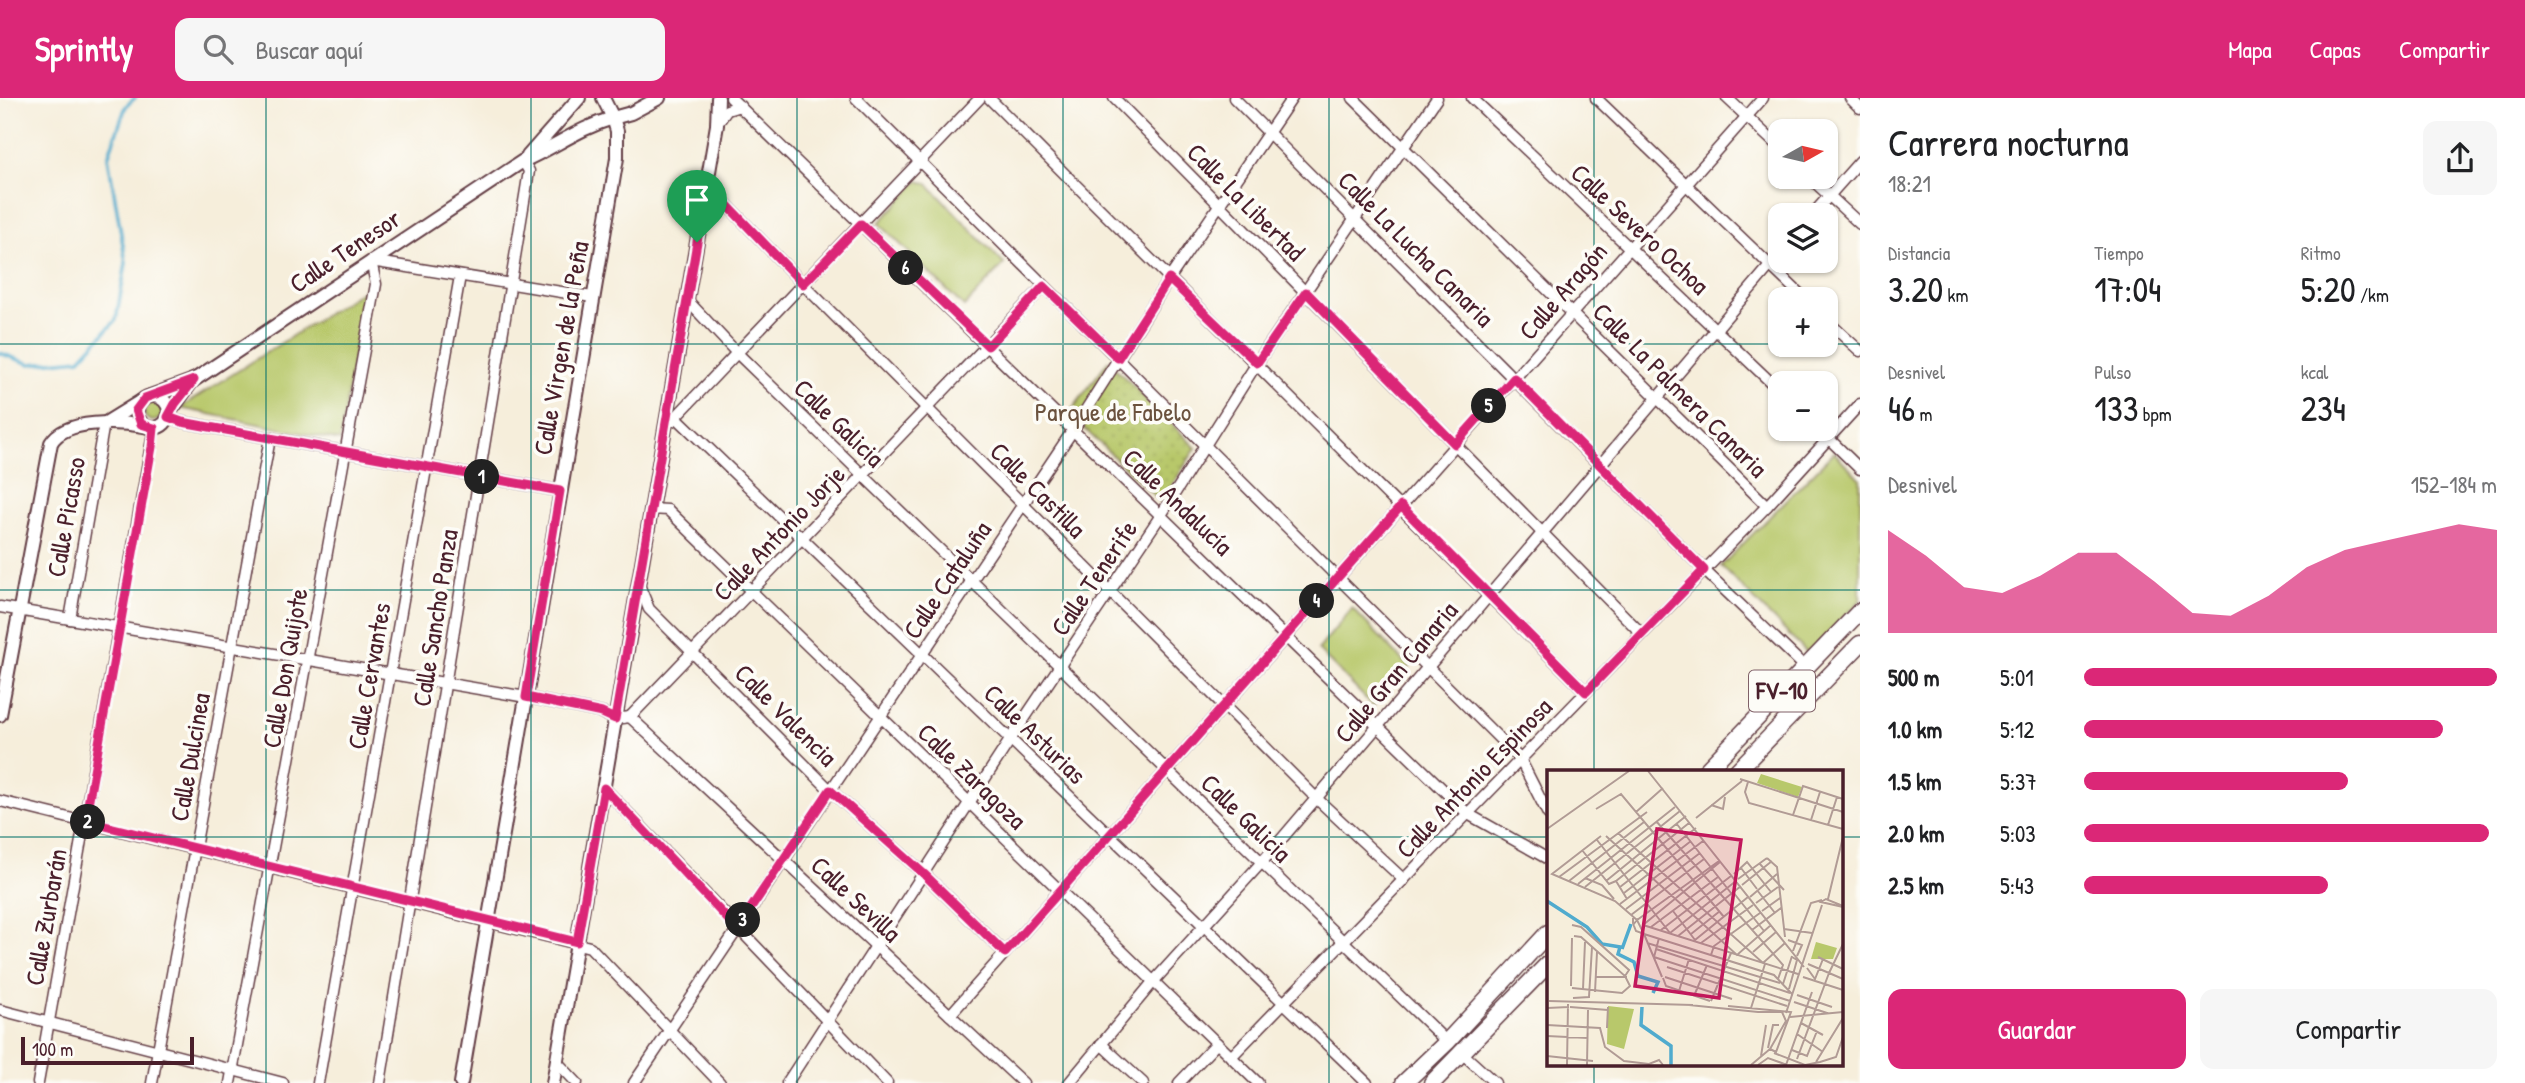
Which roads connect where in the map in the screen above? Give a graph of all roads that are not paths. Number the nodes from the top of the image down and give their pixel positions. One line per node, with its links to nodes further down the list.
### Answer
1 (579, 98): 29 (street, Calle Tenesor)
2 (603, 98): 22 (street, Calle Virgen de la Peña)
3 (659, 98): 22 (street, Calle Tenesor)
4 (718, 98): 23 (street)
5 (731, 98): 19 (street, Calle Andalucía)
6 (856, 98): 30 (street)
7 (980, 98): 30 (street)
8 (989, 98): 47 (street)
9 (1114, 98): 37 (street, Calle La Libertad)
10 (1234, 98): 24 (street, Calle La Lucha Canaria)
11 (1292, 98): 24 (street, Calle Cataluña)
12 (1353, 98): 28 (street, Calle La Palmera Canaria)
13 (1437, 98): 28 (street, Calle Tenerife)
14 (1472, 98): 41 (street, Calle Severo Ochoa)
15 (1596, 98): 33 (street)
16 (1727, 98): 21 (street)
17 (1763, 98): 21 (street, Calle Aragón)
18 (1850, 98): 20 (street)
19 (740, 106): 23 (street); 39 (street, Calle Andalucía)
20 (1860, 108)
21 (1747, 117): 25 (street); 33 (street, Calle Aragón)
22 (613, 118): 26 (street, Calle Tenesor); 27 (street, Calle Virgen de la Peña)
23 (717, 125): 32 (street)
24 (1269, 133): 37 (street, Calle Cataluña); 38 (street, Calle La Lucha Canaria)
25 (1768, 137)
26 (556, 146): 27 (street); 29 (street, Calle Tenesor)
27 (617, 147): 53 (street, Calle Virgen de la Peña)
28 (1402, 147): 38 (street, Calle Tenerife); 55 (street, Calle La Palmera Canaria)
29 (523, 161): 42 (street, Calle Tenesor); 48 (street, Calle Sancho Panza)
30 (918, 161): 39 (street); 50 (street)
31 (1860, 161): 35 (street)
32 (707, 184): 49 (street, Calle Castilla); 54 (street)
33 (1686, 185): 41 (street, Calle Aragón); 43 (street)
34 (1822, 189): 35 (street)
35 (1829, 196): 36 (street); 40 (street)
36 (1823, 203)
37 (1220, 205): 47 (street, Calle Cataluña); 52 (street, Calle La Libertad)
38 (1356, 218): 52 (street, Calle Tenerife); 63 (street, Calle La Lucha Canaria)
39 (861, 224): 49 (street); 58 (street, Calle Andalucía)
40 (1860, 224)
41 (1629, 248): 55 (street, Calle Aragón); 56 (street, Calle Severo Ochoa)
42 (370, 261): 46 (street); 64 (street, Calle Tenesor); 82 (street, Calle Don Quijote)
43 (1768, 265)
44 (1768, 267): 56 (street, Calle Gran Canaria)
45 (1777, 273): 51 (street)
46 (460, 276): 48 (street); 84 (street, Calle Cervantes)
47 (1169, 279): 61 (street, Calle Cataluña); 62 (street)
48 (511, 284): 53 (street); 87 (street, Calle Sancho Panza)
49 (803, 284): 60 (street); 69 (street, Calle Castilla)
50 (1044, 286): 58 (street, Calle Antonio Jorje); 61 (street)
51 (1792, 287)
52 (1306, 292): 62 (street, Calle Tenerife); 80 (street, Calle La Libertad)
53 (592, 297): 88 (street, Calle Virgen de la Peña)
54 (687, 300): 60 (street, Calle Galicia); 76 (street)
55 (1572, 313): 63 (street, Calle Aragón); 67 (street, Calle La Palmera Canaria)
56 (1716, 330): 65 (street, Calle Severo Ochoa); 67 (street, Calle Gran Canaria)
57 (1838, 331): 59 (street)
58 (988, 346): 69 (street, Calle Antonio Jorje); 74 (street, Calle Andalucía)
59 (1860, 351)
60 (736, 352): 71 (street); 86 (street, Calle Galicia)
61 (1118, 358): 74 (street, Calle Cataluña); 81 (street)
62 (1257, 363): 81 (street, Calle Tenerife); 90 (street)
63 (1514, 378): 80 (street, Calle Aragón); 83 (street, Calle La Lucha Canaria)
64 (194, 380): 66 (street, Calle Tenesor); 70 (street, Calle Tenesor)
65 (1768, 380)
66 (145, 398): 70 (street); 72 (street, Calle Tenesor); 73 (street)
67 (1657, 398): 83 (street, Calle Gran Canaria); 91 (street, Calle La Palmera Canaria)
68 (1860, 404): 75 (street, Calle Antonio Espinosa)
69 (928, 409): 86 (street, Calle Antonio Jorje); 89 (street, Calle Castilla)
70 (168, 415): 73 (street); 77 (street)
71 (675, 416): 76 (street); 95 (street, Calle Asturias)
72 (106, 423): 73 (street); 104 (street); 106 (street, Calle Picasso)
73 (149, 427): 107 (street, Calle Zurbarán)
74 (1073, 430): 89 (street, Calle Cataluña); 93 (street, Calle Andalucía)
75 (1838, 430)
76 (664, 433): 92 (street)
77 (270, 438): 82 (street); 111 (street, Calle Dulcinea)
78 (1828, 441): 91 (street, Calle Antonio Espinosa)
79 (1832, 441): 85 (street)
80 (1455, 444): 90 (street, Calle Aragón); 94 (street, Calle La Libertad)
81 (1206, 446): 93 (street, Calle Tenerife); 97 (street)
82 (346, 452): 84 (street); 114 (street, Calle Don Quijote)
83 (1599, 465): 94 (street, Calle Gran Canaria); 96 (street, Calle La Lucha Canaria)
84 (427, 467): 87 (street); 118 (street, Calle Cervantes)
85 (1860, 469)
86 (863, 476): 95 (street, Calle Antonio Jorje); 98 (street, Calle Galicia)
87 (479, 477): 88 (street); 119 (street, Calle Sancho Panza)
88 (560, 491): 121 (street, Calle Virgen de la Peña)
89 (1023, 504): 98 (street, Calle Cataluña); 100 (street, Calle Castilla)
90 (1401, 506): 97 (street, Calle Aragón); 102 (street)
91 (1767, 506): 96 (street, Calle Antonio Espinosa)
92 (651, 509): 99 (street); 101 (street, Calle Zaragoza)
93 (1161, 515): 100 (street, Calle Tenerife); 109 (street, Calle Andalucía)
94 (1542, 531): 102 (street, Calle Gran Canaria); 108 (street, Calle La Libertad)
95 (803, 538): 101 (street, Calle Antonio Jorje); 113 (street, Calle Asturias)
96 (1704, 570): 108 (street, Calle Antonio Espinosa); 117 (street, Calle La Lucha Canaria)
97 (1338, 577): 109 (street, Calle Aragón); 116 (street)
98 (972, 581): 113 (street, Calle Cataluña); 115 (street, Calle Galicia)
99 (638, 585): 112 (street, Calle Valencia); 126 (street)
100 (1110, 591): 115 (street, Calle Tenerife); 122 (street, Calle Castilla)
101 (752, 592): 112 (street, Calle Antonio Jorje); 124 (street, Calle Zaragoza)
102 (1489, 595): 116 (street, Calle Gran Canaria); 120 (street)
103 (0, 607): 104 (street)
104 (19, 611): 106 (street); 123 (street)
105 (1860, 611): 117 (main road, FV-10)
106 (70, 619): 107 (street)
107 (119, 628): 111 (street); 140 (street, Calle Zurbarán)
108 (1642, 634): 120 (street, Calle Antonio Espinosa)
109 (1285, 636): 122 (street, Calle Aragón); 127 (street, Calle Andalucía)
110 (1860, 644): 132 (main road, FV-10)
111 (232, 647): 114 (street); 142 (street, Calle Dulcinea)
112 (694, 652): 125 (street, Calle Antonio Jorje); 134 (street, Calle Valencia)
113 (922, 654): 124 (street, Calle Cataluña); 128 (street, Calle Asturias)
114 (308, 660): 118 (street); 146 (street, Calle Don Quijote)
115 (1060, 666): 128 (street, Calle Tenerife); 130 (street, Calle Galicia)
116 (1427, 667): 127 (street, Calle Gran Canaria); 129 (street)
117 (1805, 667): 131 (main road, FV-10)
118 (390, 674): 119 (street); 149 (street, Calle Cervantes)
119 (445, 684): 121 (street); 151 (street, Calle Sancho Panza)
120 (1586, 692): 129 (street, Calle Antonio Espinosa)
121 (526, 697): 126 (street); 152 (street, Calle Virgen de la Peña)
122 (1224, 705): 130 (street, Calle Aragón); 135 (street, Calle Castilla)
123 (0, 715)
124 (880, 716): 134 (street, Calle Cataluña); 137 (street, Calle Zaragoza)
125 (630, 717): 126 (street); 144 (street, Calle Sevilla)
126 (615, 719): 133 (street)
127 (1377, 726): 135 (street, Calle Gran Canaria); 139 (street, Calle Andalucía)
128 (1010, 740): 137 (street, Calle Tenerife); 141 (street, Calle Asturias)
129 (1520, 760): 138 (street); 139 (street, Calle Antonio Espinosa)
130 (1167, 770): 141 (street, Calle Aragón); 145 (street, Calle Galicia)
131 (1707, 770)
132 (1738, 770)
133 (604, 788): 154 (street); 157 (street)
134 (830, 790): 144 (street, Calle Cataluña); 147 (street, Calle Valencia)
135 (1316, 798): 145 (street, Calle Gran Canaria); 148 (street, Calle Castilla)
136 (0, 801): 140 (street)
137 (970, 803): 147 (street, Calle Tenerife); 150 (street, Calle Zaragoza)
138 (1547, 810)
139 (1468, 814): 143 (street, Calle Andalucía); 148 (street, Calle Antonio Espinosa)
140 (85, 821): 142 (street); 166 (street, Calle Zurbarán)
141 (1110, 835): 150 (street, Calle Aragón); 153 (street, Calle Asturias)
142 (195, 849): 146 (street); 171 (street, Calle Dulcinea)
143 (1547, 858)
144 (783, 860): 154 (street, Calle Cataluña); 158 (street, Calle Sevilla)
145 (1262, 862): 153 (street, Calle Gran Canaria); 156 (street, Calle Galicia)
146 (269, 868): 149 (street); 175 (street, Calle Don Quijote)
147 (924, 874): 158 (street, Calle Tenerife); 159 (street, Calle Valencia)
148 (1404, 880): 156 (street, Calle Antonio Espinosa)
149 (353, 888): 151 (street); 181 (street, Calle Cervantes)
150 (1060, 891): 159 (street, Calle Aragón); 161 (street, Calle Zaragoza)
151 (410, 902): 152 (street); 182 (street, Calle Sancho Panza)
152 (488, 921): 157 (street); 183 (street, Calle Virgen de la Peña)
153 (1203, 926): 161 (street, Calle Gran Canaria); 162 (street, Calle Asturias)
154 (737, 929): 165 (street); 167 (street, Calle Cataluña)
155 (1547, 935): 168 (main road)
156 (1343, 941): 162 (street, Calle Antonio Espinosa); 168 (street, Calle Galicia)
157 (577, 942): 167 (street); 174 (street)
158 (877, 946): 164 (street, Calle Sevilla); 165 (street, Calle Tenerife)
159 (1005, 953): 164 (street, Calle Aragón)
160 (1547, 966): 172 (main road)
161 (1153, 982): 169 (street, Calle Zaragoza); 170 (street, Calle Gran Canaria)
162 (1283, 1003): 173 (street, Calle Antonio Espinosa); 194 (street, Calle Asturias)
163 (0, 1010): 166 (street)
164 (950, 1015): 190 (street, Calle Sevilla)
165 (826, 1021): 188 (street, Calle Tenerife); 189 (street)
166 (48, 1024): 171 (street); 177 (street, Calle Zurbarán)
167 (669, 1030): 186 (street, Calle Cataluña); 187 (street)
168 (1447, 1042): 195 (main road)
169 (1217, 1043): 173 (street, Calle Zaragoza); 193 (street)
170 (1101, 1044): 191 (street, Calle Gran Canaria); 192 (street)
171 (158, 1051): 175 (street); 178 (street, Calle Dulcinea)
172 (1462, 1053): 196 (main road); 197 (street)
173 (1231, 1057): 176 (street, Calle Zaragoza)
174 (557, 1062): 184 (street); 185 (street)
175 (232, 1070): 179 (street, Calle Don Quijote); 180 (street)
176 (1254, 1082)
177 (37, 1083)
178 (152, 1083)
179 (230, 1083)
180 (283, 1083)
181 (318, 1083)
182 (380, 1083)
183 (461, 1083)
184 (553, 1083)
185 (577, 1083)
186 (634, 1083)
187 (720, 1083)
188 (787, 1083)
189 (887, 1083)
190 (1023, 1083)
191 (1069, 1083)
192 (1143, 1083)
193 (1179, 1083)
194 (1367, 1083)
195 (1404, 1083)
196 (1432, 1083)
197 (1495, 1083)

